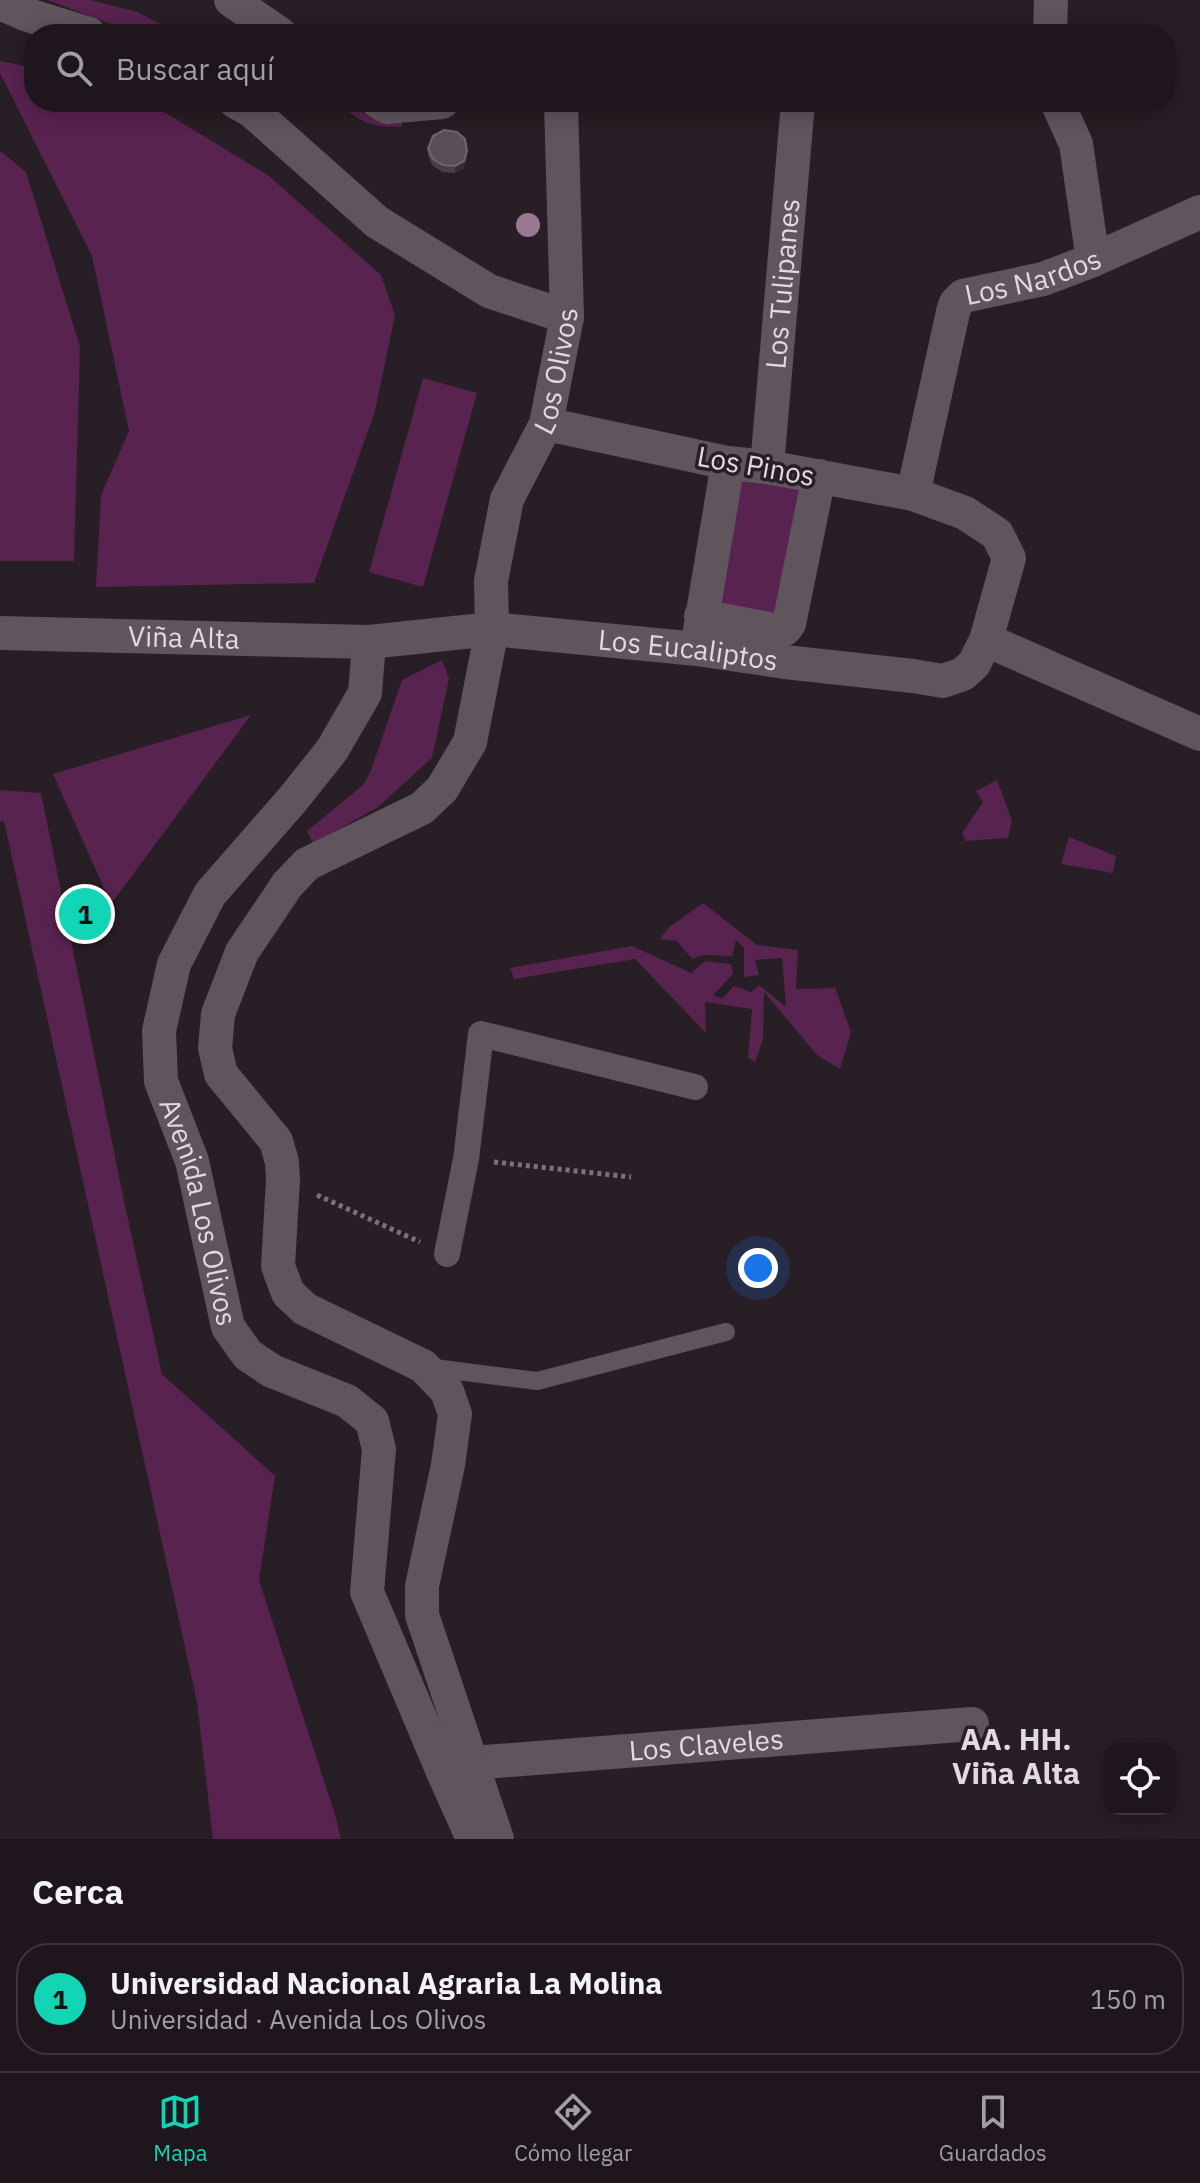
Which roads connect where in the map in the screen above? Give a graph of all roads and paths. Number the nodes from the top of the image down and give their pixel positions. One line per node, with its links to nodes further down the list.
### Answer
1 (231, 0): 5 (street)
2 (1051, 0): 6 (street)
3 (0, 3): 4 (street)
4 (57, 24)
5 (266, 24)
6 (1050, 24)
7 (253, 112): 13 (street)
8 (561, 112): 13 (street, Los Olivos)
9 (797, 112): 16 (street, Los Tulipanes)
10 (1062, 112): 12 (street)
11 (1200, 212): 12 (street, Los Nardos)
12 (1093, 260): 18 (street, Los Nardos)
13 (567, 317): 14 (street, Los Olivos)
14 (546, 424): 15 (street, Los Pinos); 20 (street, Los Olivos)
15 (728, 463): 16 (street, Los Pinos); 21 (street)
16 (767, 467): 17 (street, Los Pinos)
17 (819, 476): 18 (street, Los Pinos); 21 (street)
18 (913, 494): 19 (street, Los Pinos)
19 (965, 513): 23 (street, Los Eucaliptos)
20 (492, 629): 21 (street, Los Eucaliptos); 24 (street, Los Eucaliptos); 29 (street, Los Olivos)
21 (699, 632): 23 (street, Los Eucaliptos)
22 (0, 633): 24 (street, Viña Alta)
23 (986, 640): 25 (street)
24 (369, 642): 34 (street, Avenida Los Olivos)
25 (1200, 734)
26 (695, 1087): 27 (street)
27 (466, 1159): 28 (path); 30 (street)
28 (631, 1177)
29 (283, 1180): 30 (path); 32 (street, Los Olivos)
30 (447, 1254)
31 (726, 1332): 32 (lane)
32 (423, 1366): 34 (street)
33 (972, 1724): 34 (street, Los Claveles)
34 (458, 1768): 35 (street, Avenida Los Olivos); 36 (street)
35 (473, 1839)
36 (497, 1839)

